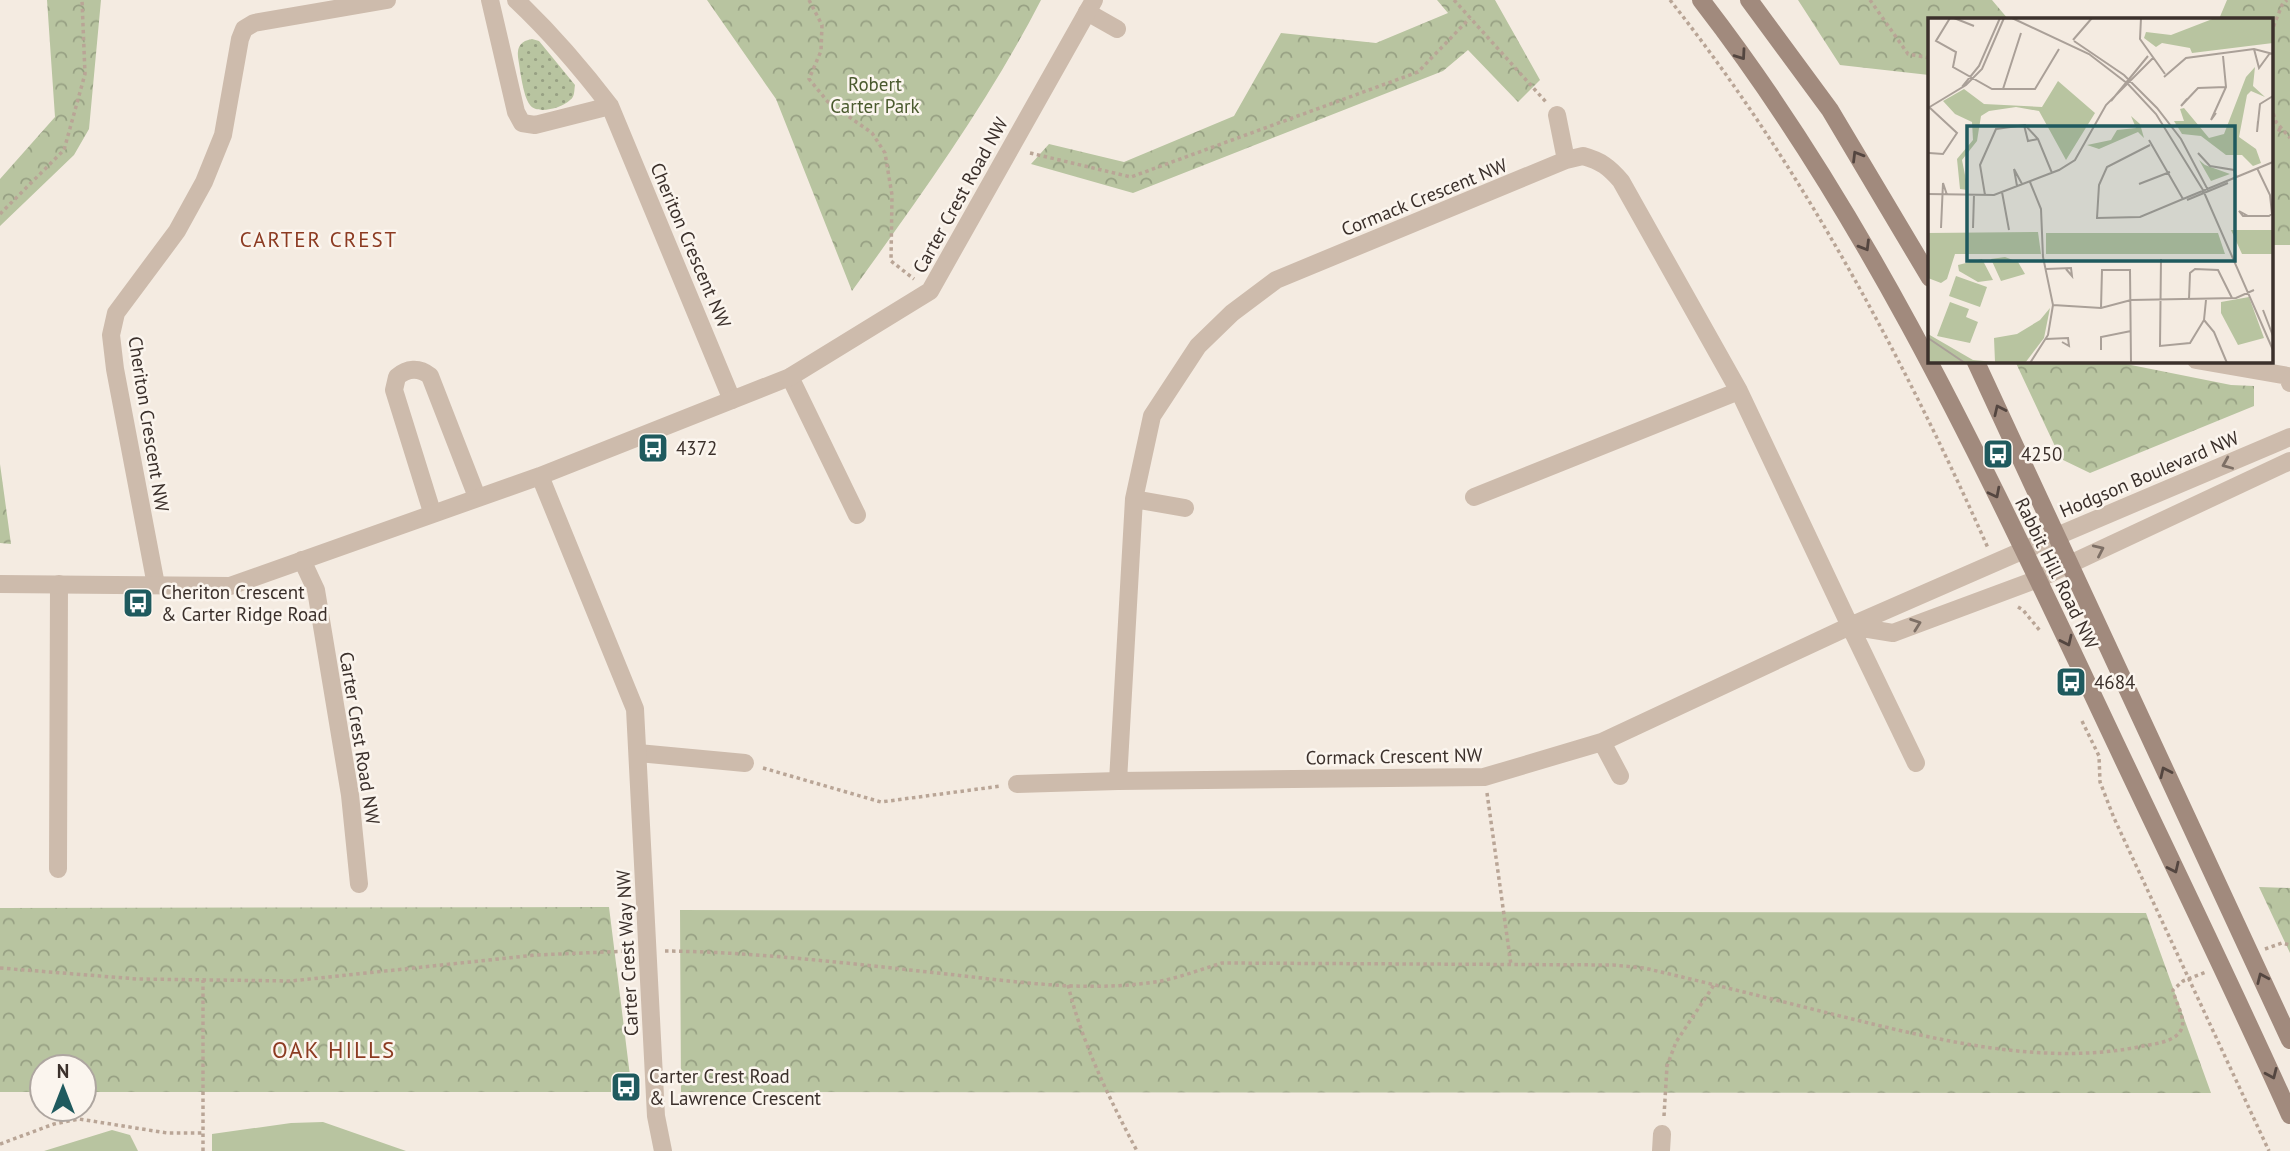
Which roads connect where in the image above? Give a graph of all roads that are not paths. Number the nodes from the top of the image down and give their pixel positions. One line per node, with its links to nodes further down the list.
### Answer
1 (387, 0): 34 (street, Cheriton Crescent NW)
2 (490, 0): 8 (street)
3 (516, 0): 8 (street, Cheriton Crescent NW)
4 (1701, 0): 28 (main road, Rabbit Hill Road NW, one-way to 28)
5 (1749, 0): 11 (main road, one-way to 5)
6 (1091, 6): 7 (street, Carter Crest Road NW); 14 (street, Carter Crest Road NW)
7 (1117, 29)
8 (610, 106): 17 (street, Cheriton Crescent NW)
9 (1557, 115): 10 (street)
10 (1566, 160): 16 (street, Cormack Crescent NW); 23 (street, Cormack Crescent NW)
11 (1928, 275)
12 (1976, 362): 27 (main road, Rabbit Hill Road NW, one-way to 12)
13 (2208, 362): 15 (street)
14 (789, 377): 17 (street, Carter Crest Road NW); 26 (street)
15 (2290, 383)
16 (1739, 391): 21 (street); 35 (street, Cormack Crescent NW)
17 (732, 400): 20 (street, Carter Crest Road NW)
18 (2290, 437): 27 (street, Hodgson Boulevard NW, one-way to 27)
19 (2290, 461): 30 (street, one-way to 19)
20 (540, 476): 22 (street, Carter Crest Road NW); 37 (street, Carter Crest Way NW)
21 (1474, 496)
22 (477, 497): 25 (street, Carter Crest Road NW); 25 (street)
23 (1134, 499): 24 (street); 41 (street, Cormack Crescent NW)
24 (1185, 508)
25 (432, 512): 29 (street, Carter Crest Road NW)
26 (857, 514)
27 (2057, 536): 28 (street, Hodgson Boulevard NW); 30 (main road, Rabbit Hill Road NW)
28 (2024, 550): 31 (main road, Rabbit Hill Road NW); 35 (street, Cormack Crescent NW)
29 (302, 561): 34 (street, Carter Crest Road NW); 44 (street, Carter Crest Road NW)
30 (2069, 564): 31 (street); 45 (main road, Rabbit Hill Road NW, one-way to 30)
31 (2038, 579): 35 (street, one-way to 31); 46 (main road, Rabbit Hill Road NW, one-way to 46)
32 (0, 584): 33 (street, Carter Crest Road NW)
33 (60, 584): 34 (street, Carter Crest Road NW); 43 (street)
34 (156, 585)
35 (1850, 626): 36 (street, Cormack Crescent NW); 39 (street, Cormack Crescent NW)
36 (1602, 741): 40 (street); 41 (street, Cormack Crescent NW)
37 (638, 753): 38 (street); 47 (street, Carter Crest Way NW)
38 (745, 763)
39 (1916, 763)
40 (1620, 776)
41 (1118, 781): 42 (street, Cormack Crescent NW)
42 (1017, 784)
43 (58, 869)
44 (359, 884)
45 (2290, 1041)
46 (2290, 1115)
47 (663, 1151)

